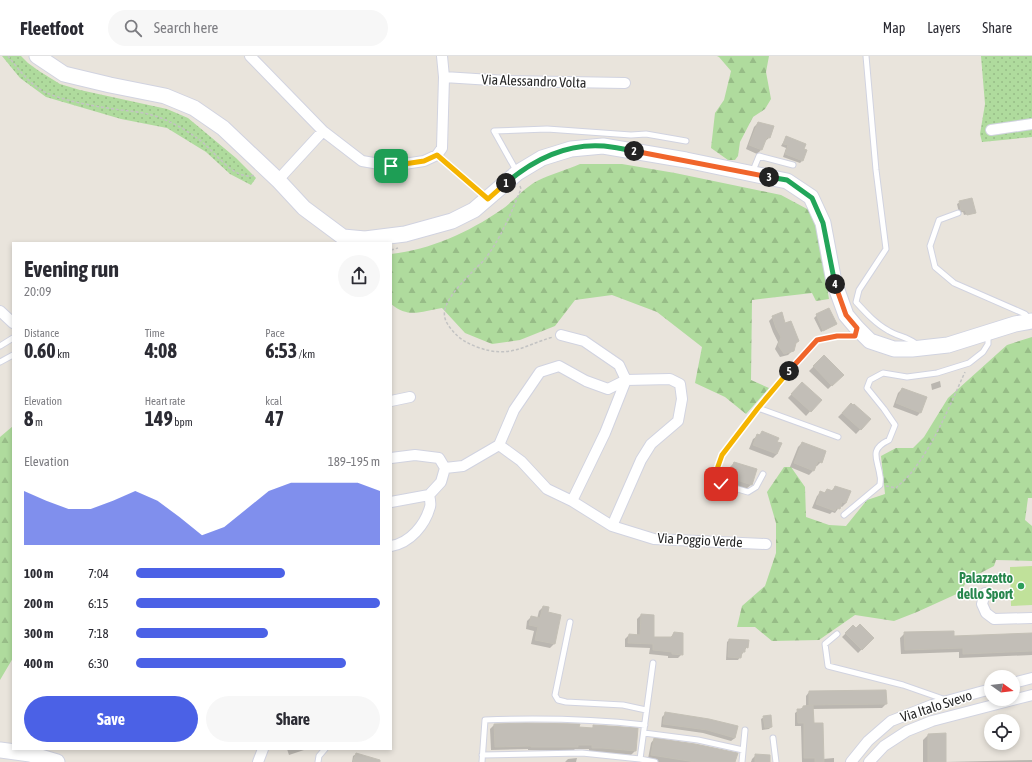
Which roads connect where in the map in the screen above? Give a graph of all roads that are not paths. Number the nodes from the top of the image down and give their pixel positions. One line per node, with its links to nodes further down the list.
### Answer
1 (37, 56): 14 (street)
2 (250, 56): 9 (street)
3 (442, 56): 5 (street)
4 (866, 56): 25 (lane)
5 (444, 77): 6 (street, Via Alessandro Volta); 9 (street)
6 (625, 83)
7 (1032, 124): 8 (street)
8 (991, 130)
9 (323, 131): 14 (street)
10 (686, 141): 13 (lane)
11 (793, 165): 12 (lane)
12 (752, 174): 13 (street); 20 (street)
13 (518, 178): 16 (street)
14 (278, 180): 16 (street)
15 (958, 213): 18 (lane)
16 (340, 240)
17 (0, 311): 19 (street)
18 (1031, 320): 21 (street)
19 (12, 322)
20 (857, 328): 25 (street); 31 (lane)
21 (988, 334): 25 (street); 40 (lane)
22 (561, 335): 28 (street)
23 (12, 339): 24 (lane)
24 (0, 346)
25 (912, 350)
26 (12, 356): 27 (lane)
27 (0, 362)
28 (626, 380): 33 (street); 38 (street); 41 (street)
29 (410, 397): 30 (street)
30 (392, 401)
31 (758, 408): 32 (lane); 36 (lane)
32 (838, 437)
33 (499, 445): 35 (street); 38 (street, Via Poggio Verde)
34 (392, 458): 35 (street)
35 (445, 468): 37 (street)
36 (763, 474)
37 (429, 495): 39 (street); 43 (street)
38 (572, 501): 41 (street, Via Poggio Verde)
39 (392, 502)
40 (844, 515)
41 (612, 526): 42 (street, Via Poggio Verde)
42 (766, 544)
43 (392, 546)
44 (985, 593): 45 (street)
45 (1032, 618)
46 (570, 622): 54 (lane)
47 (837, 634): 53 (lane)
48 (653, 663): 54 (lane)
49 (1032, 678): 50 (street)
50 (1020, 681)
51 (984, 691): 53 (street, Via Italo Svevo)
52 (1032, 695): 57 (street, Via Italo Svevo)
53 (949, 700): 55 (street, Via Italo Svevo)
54 (646, 710): 56 (lane)
55 (908, 713): 57 (street); 74 (street, Via Italo Svevo)
56 (644, 725): 59 (lane); 65 (lane)
57 (914, 728): 75 (street, Via Italo Svevo)
58 (745, 730): 64 (lane)
59 (644, 733): 64 (lane); 66 (lane)
60 (773, 738): 73 (lane)
61 (0, 750): 67 (street)
62 (261, 750): 68 (street)
63 (324, 750): 69 (lane)
64 (742, 750): 72 (lane)
65 (482, 755): 66 (lane); 70 (lane)
66 (639, 761): 71 (lane)
67 (58, 762)
68 (258, 762)
69 (318, 762)
70 (482, 762)
71 (655, 762)
72 (742, 762)
73 (776, 762)
74 (851, 762)
75 (869, 762)

